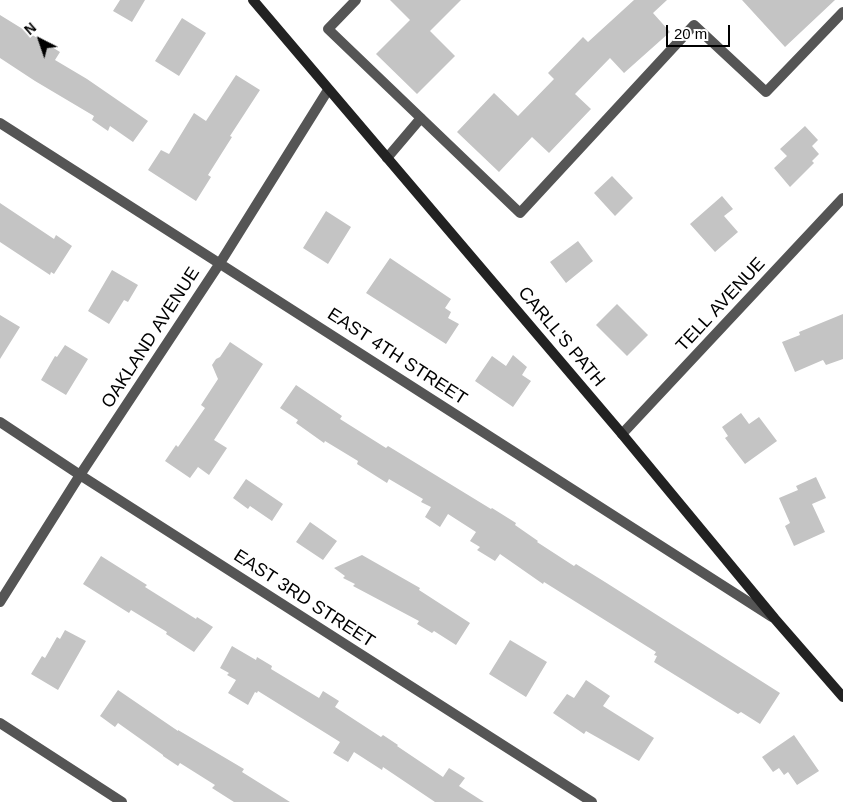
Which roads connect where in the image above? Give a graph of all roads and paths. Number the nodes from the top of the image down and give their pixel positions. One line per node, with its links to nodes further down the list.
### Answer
1 (253, 0): 4 (street, CARLL'S PATH)
2 (356, 0): 5 (street)
3 (843, 12): 5 (street)
4 (328, 90): 7 (street, CARLL'S PATH); 9 (street, OAKLAND AVENUE)
5 (421, 118): 7 (street)
6 (0, 123): 9 (street, EAST 4TH STREET)
7 (387, 158): 11 (street, CARLL'S PATH)
8 (843, 198): 11 (street, TELL AVENUE)
9 (220, 263): 12 (street, OAKLAND AVENUE); 14 (street, EAST 4TH STREET)
10 (0, 422): 12 (street, EAST 3RD STREET)
11 (622, 434): 14 (street, CARLL'S PATH)
12 (80, 475): 13 (street, OAKLAND AVENUE); 18 (street, EAST 3RD STREET)
13 (0, 602)
14 (775, 619): 15 (street, CARLL'S PATH)
15 (843, 697)
16 (0, 723): 17 (street)
17 (122, 802)
18 (592, 802)

